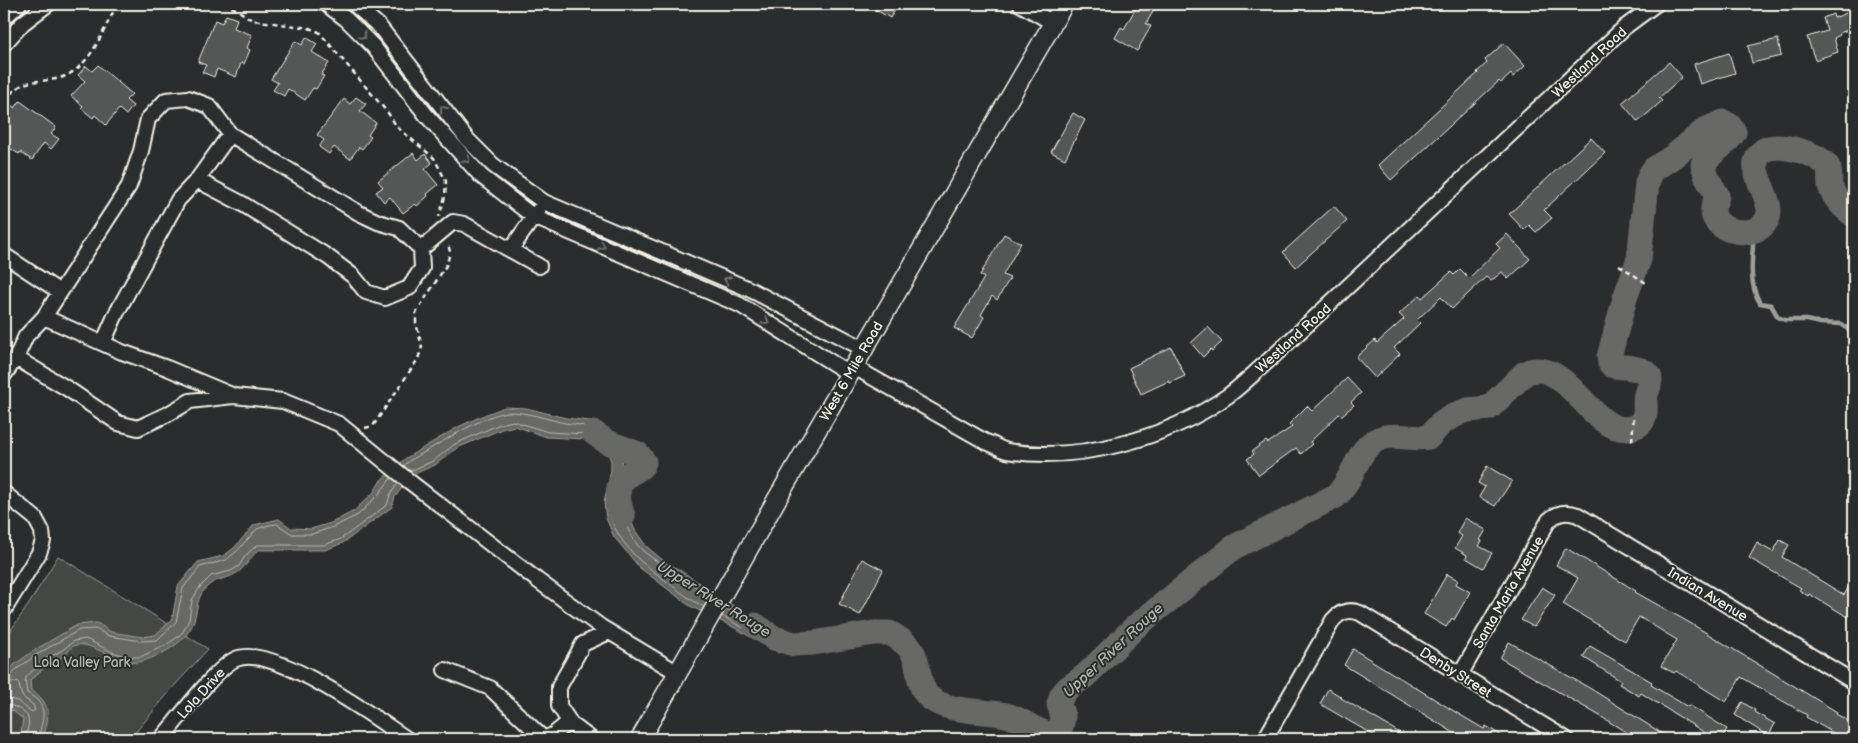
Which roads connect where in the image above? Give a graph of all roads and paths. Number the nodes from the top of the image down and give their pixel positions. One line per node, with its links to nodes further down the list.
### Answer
1 (19, 4): 10 (street)
2 (48, 4): 12 (street)
3 (118, 4): 13 (path)
4 (223, 4): 18 (path)
5 (326, 4): 17 (street, Westland Road, one-way to 17)
6 (354, 4): 16 (street, one-way to 6)
7 (1020, 4): 11 (street)
8 (1064, 4): 11 (main road, West 6 Mile Road)
9 (1649, 5): 32 (street, Westland Road)
10 (4, 18)
11 (1053, 23): 30 (main road, West 6 Mile Road)
12 (4, 44)
13 (4, 100)
14 (230, 134): 15 (street); 19 (street); 26 (street)
15 (197, 180): 19 (street); 29 (street)
16 (544, 202): 17 (street); 25 (street, one-way to 16)
17 (534, 217): 20 (street); 27 (street, Westland Road, one-way to 27)
18 (442, 232): 19 (street); 20 (street); 36 (path)
19 (421, 249)
20 (511, 249): 23 (street)
21 (4, 255): 26 (street)
22 (1619, 265): 24 (path)
23 (539, 266)
24 (1646, 283)
25 (749, 289): 27 (street); 30 (street)
26 (60, 292): 28 (street)
27 (740, 305): 32 (street, Westland Road, one-way to 32)
28 (44, 317): 29 (street); 31 (street)
29 (103, 343): 34 (street)
30 (864, 349): 32 (main road, West 6 Mile Road)
31 (16, 358): 33 (street); 34 (street)
32 (852, 371): 43 (main road, West 6 Mile Road)
33 (4, 376)
34 (234, 396): 36 (street)
35 (1634, 414): 37 (path)
36 (356, 438): 41 (street)
37 (1632, 441)
38 (4, 493): 40 (street)
39 (1560, 513): 44 (street, Santa Maria Avenue); 45 (street, Indian Avenue)
40 (4, 610)
41 (610, 632): 43 (street); 46 (street)
42 (445, 670): 49 (street)
43 (678, 673): 51 (main road, West 6 Mile Road)
44 (1460, 675): 52 (street, Denby Street); 53 (street, Denby Street)
45 (1854, 682)
46 (569, 722): 49 (street); 50 (street)
47 (161, 739): 48 (street, Lola Drive)
48 (407, 739)
49 (544, 739)
50 (591, 739)
51 (640, 739)
52 (1266, 739)
53 (1566, 739)

